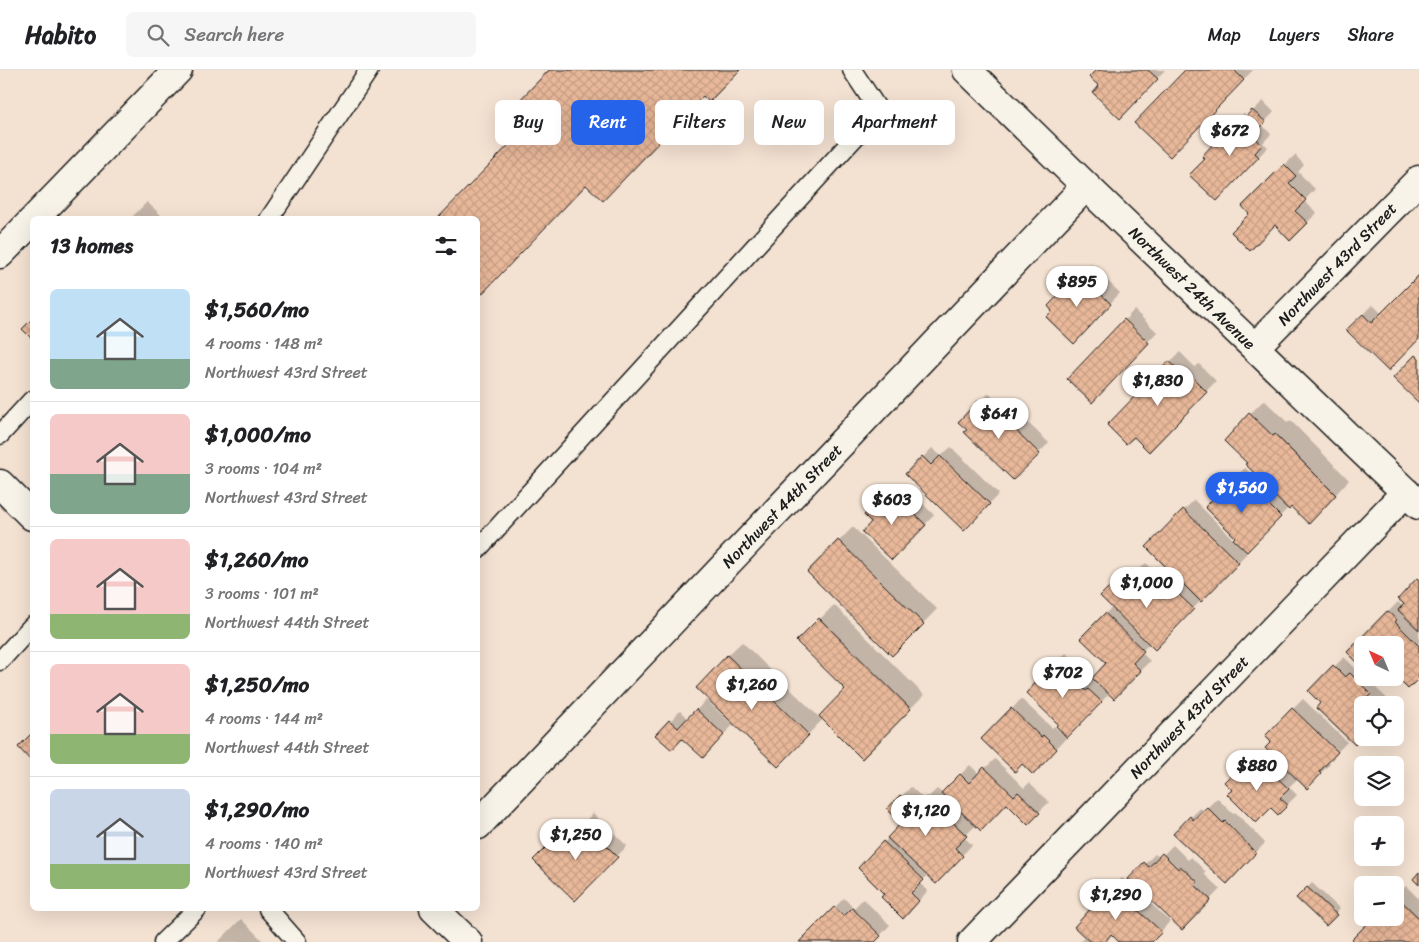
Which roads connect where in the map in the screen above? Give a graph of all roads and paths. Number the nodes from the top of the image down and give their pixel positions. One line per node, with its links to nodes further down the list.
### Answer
1 (178, 70): 7 (street)
2 (369, 70): 8 (lane)
3 (852, 70): 17 (lane)
4 (967, 70): 6 (street, Northwest 24th Avenue)
5 (1419, 180): 11 (street, Northwest 43rd Street)
6 (1086, 186): 11 (street, Northwest 24th Avenue); 20 (street, Northwest 44th Street)
7 (37, 216)
8 (272, 216)
9 (30, 223): 10 (street)
10 (0, 254)
11 (1255, 347): 15 (street, Northwest 24th Avenue)
12 (30, 402): 13 (lane)
13 (0, 435)
14 (0, 484): 16 (street)
15 (1412, 498): 27 (street, Northwest 43rd Street)
16 (30, 514)
17 (480, 548)
18 (30, 628): 19 (lane)
19 (0, 661)
20 (480, 823)
21 (194, 911): 24 (lane)
22 (270, 911): 25 (lane)
23 (436, 911): 26 (street)
24 (163, 942)
25 (297, 942)
26 (468, 942)
27 (972, 942)

